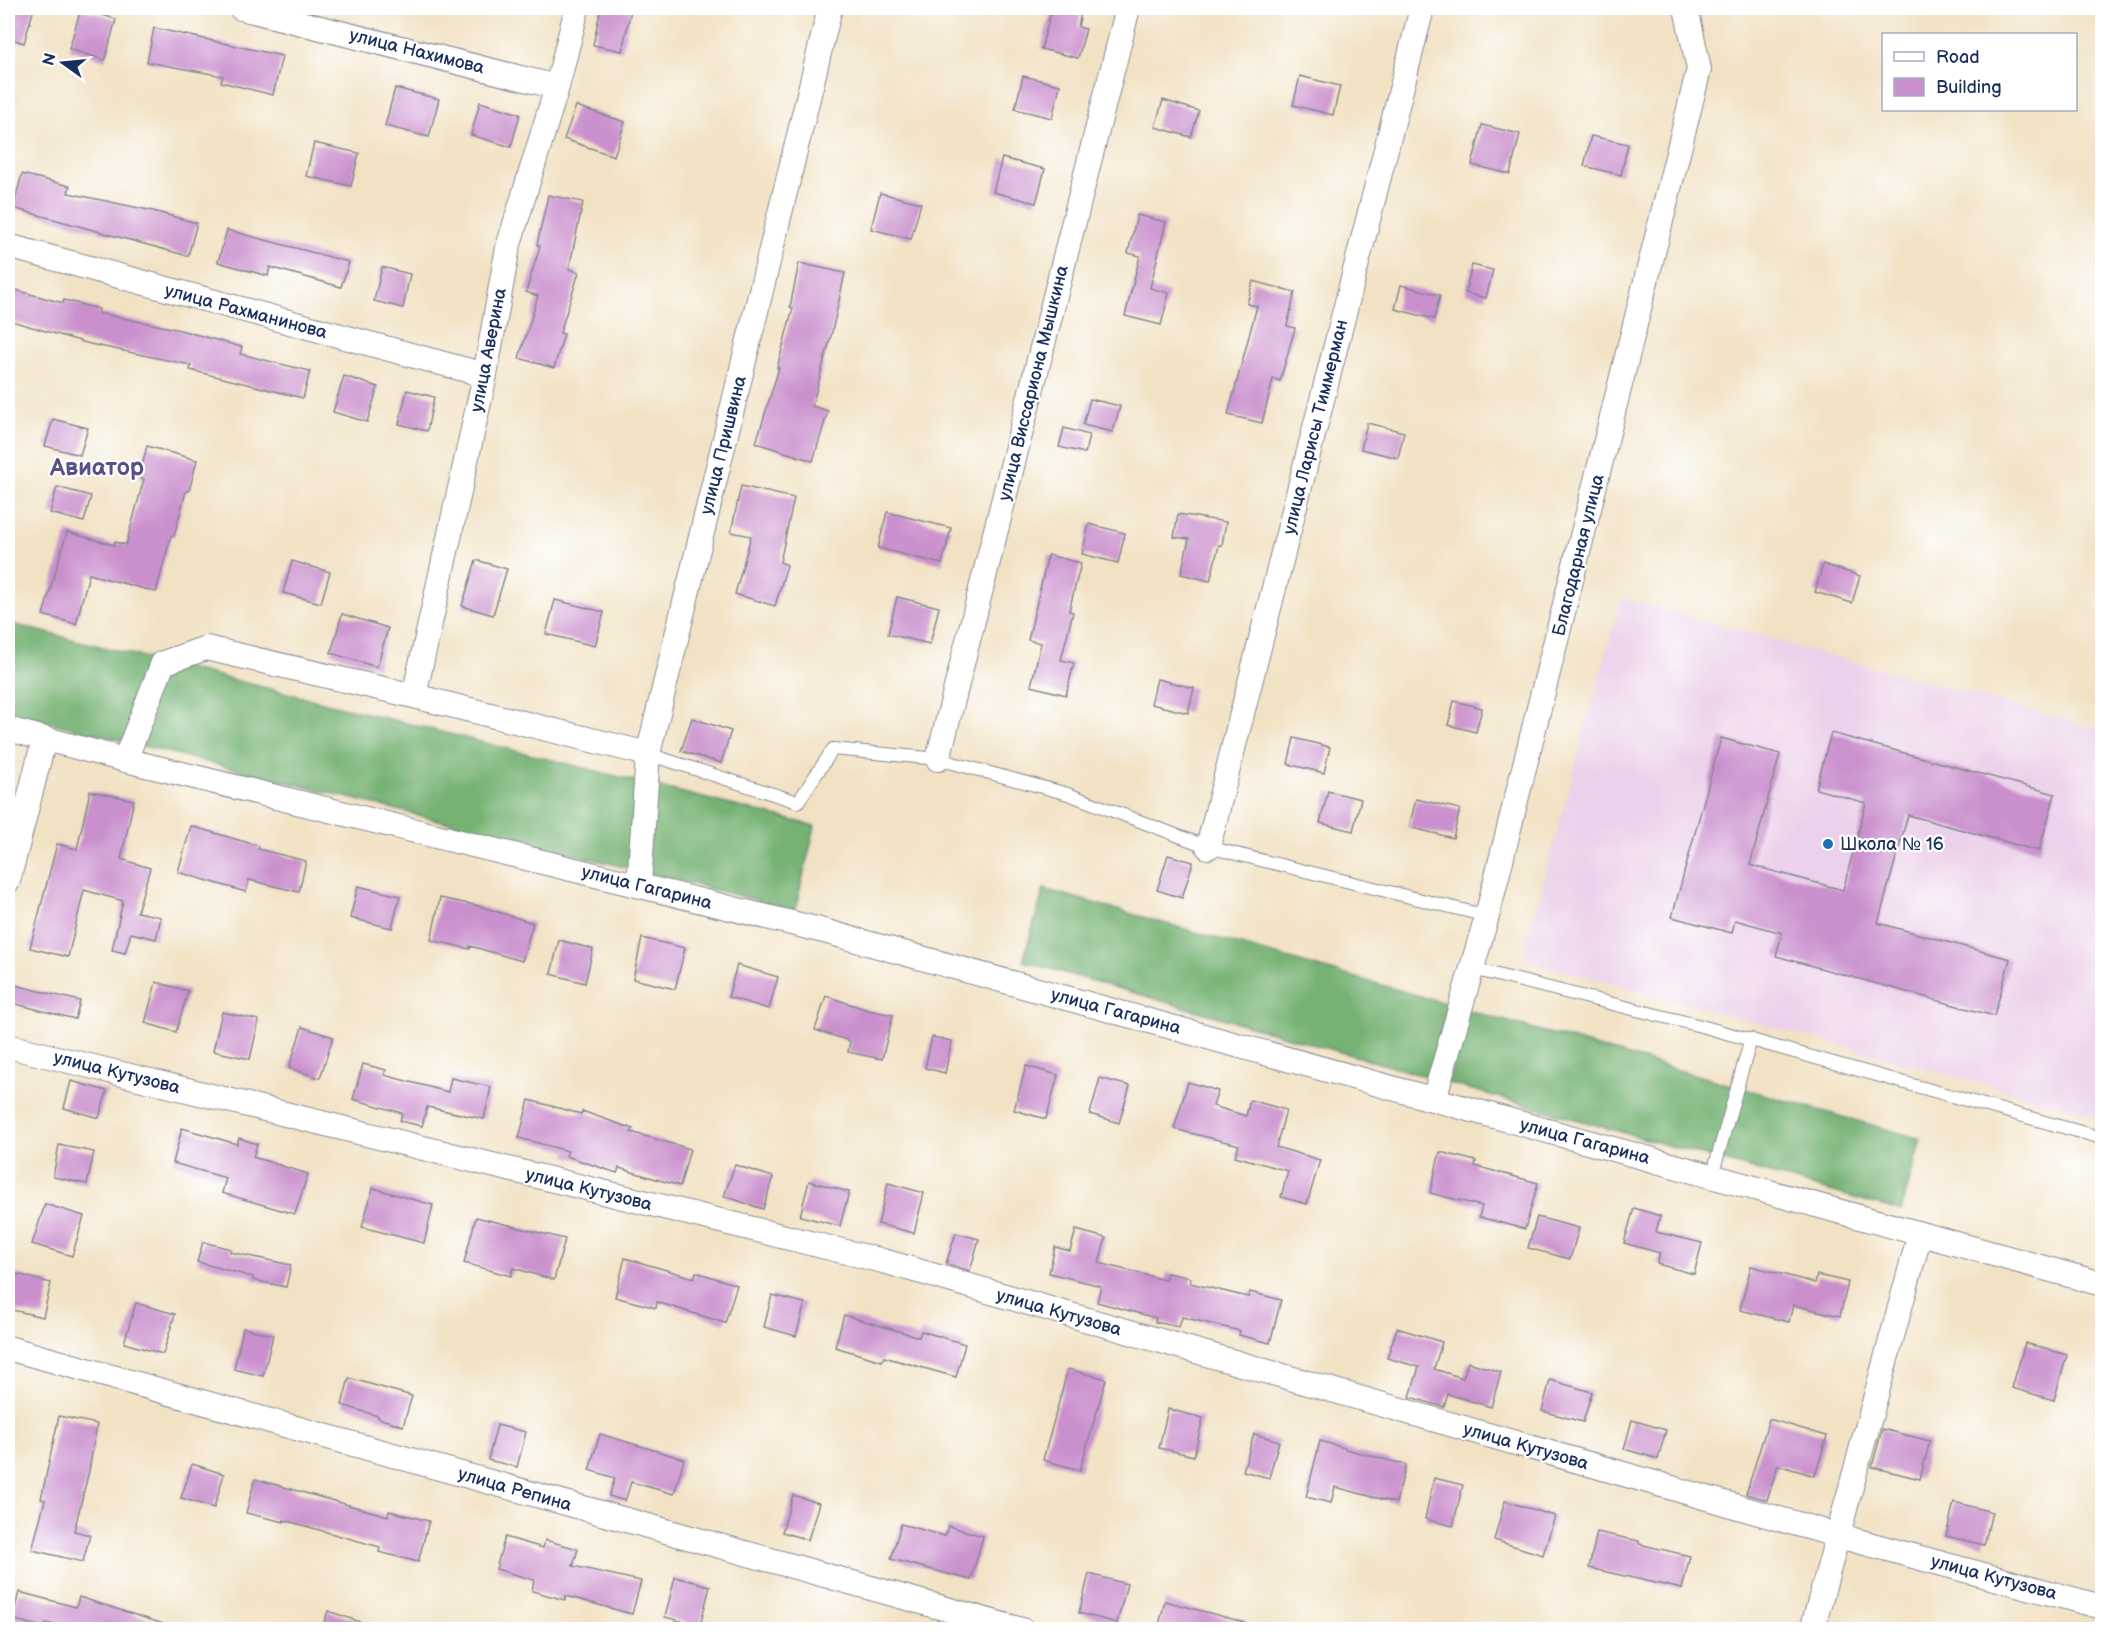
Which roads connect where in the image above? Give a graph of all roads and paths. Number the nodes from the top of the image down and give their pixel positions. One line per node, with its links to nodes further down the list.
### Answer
1 (242, 8): 7 (street, улица Нахимова)
2 (577, 8): 7 (street, улица Аверина)
3 (830, 8): 13 (street, улица Пришвина)
4 (1128, 8): 14 (street, улица Виссариона Мышкина)
5 (1422, 8): 16 (street, улица Ларисы Тиммерман)
6 (1686, 8): 19 (street, Благодарная улица)
7 (557, 87): 9 (street, улица Аверина)
8 (8, 246): 9 (street, улица Рахманинова)
9 (485, 375): 10 (street, улица Аверина)
10 (414, 696): 13 (street); 15 (street)
11 (8, 729): 12 (street, улица Гагарина)
12 (44, 740): 15 (street, улица Гагарина); 17 (street)
13 (648, 754): 14 (lane); 18 (street, улица Пришвина)
14 (938, 759): 16 (lane)
15 (125, 760): 18 (street, улица Гагарина)
16 (1208, 847): 19 (lane)
17 (8, 881)
18 (639, 885): 23 (street, улица Гагарина)
19 (1487, 916): 20 (street, Благодарная улица)
20 (1473, 969): 21 (lane); 23 (street, Благодарная улица)
21 (1751, 1039): 24 (lane); 25 (lane)
22 (8, 1046): 29 (street, улица Кутузова)
23 (1434, 1099): 25 (street, улица Гагарина)
24 (2103, 1138)
25 (1712, 1176): 26 (street, улица Гагарина)
26 (1920, 1234): 27 (street, улица Гагарина); 29 (street)
27 (2103, 1284)
28 (8, 1348): 31 (street, улица Репина)
29 (1839, 1536): 30 (street, улица Кутузова); 32 (street)
30 (2103, 1606)
31 (1022, 1629)
32 (1812, 1629)

